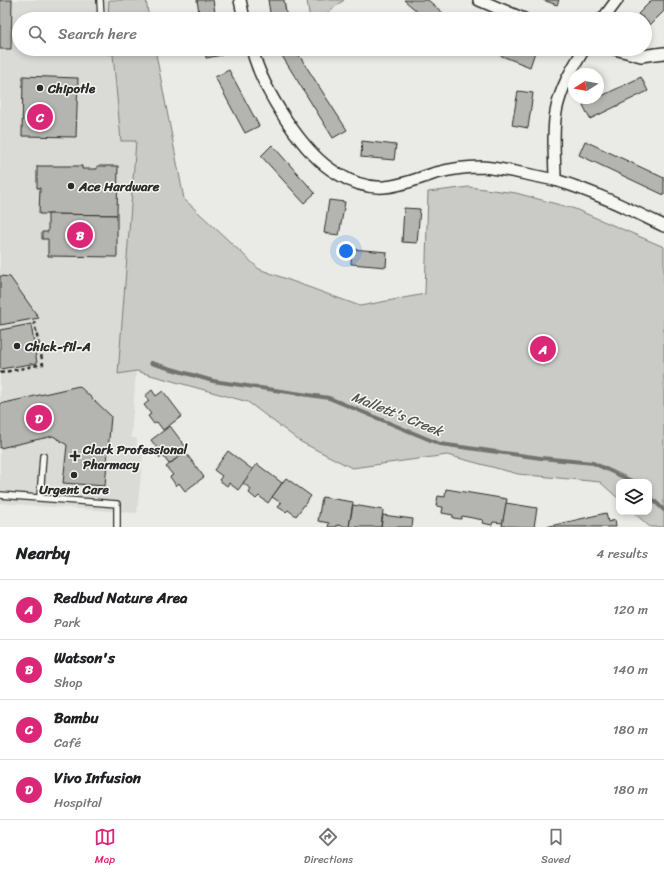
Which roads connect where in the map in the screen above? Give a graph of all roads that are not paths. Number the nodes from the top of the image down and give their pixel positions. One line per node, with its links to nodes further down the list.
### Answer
1 (100, 0): 5 (lane)
2 (240, 0): 6 (street)
3 (479, 0): 7 (street)
4 (617, 0): 8 (street)
5 (100, 12)
6 (243, 12)
7 (507, 12)
8 (608, 12)
9 (664, 53): 10 (street)
10 (652, 55)
11 (255, 56): 13 (street)
12 (580, 56): 13 (street)
13 (555, 180): 14 (street)
14 (664, 226)
15 (43, 456): 17 (lane)
16 (0, 495): 17 (lane)
17 (40, 497): 18 (lane)
18 (117, 527)

